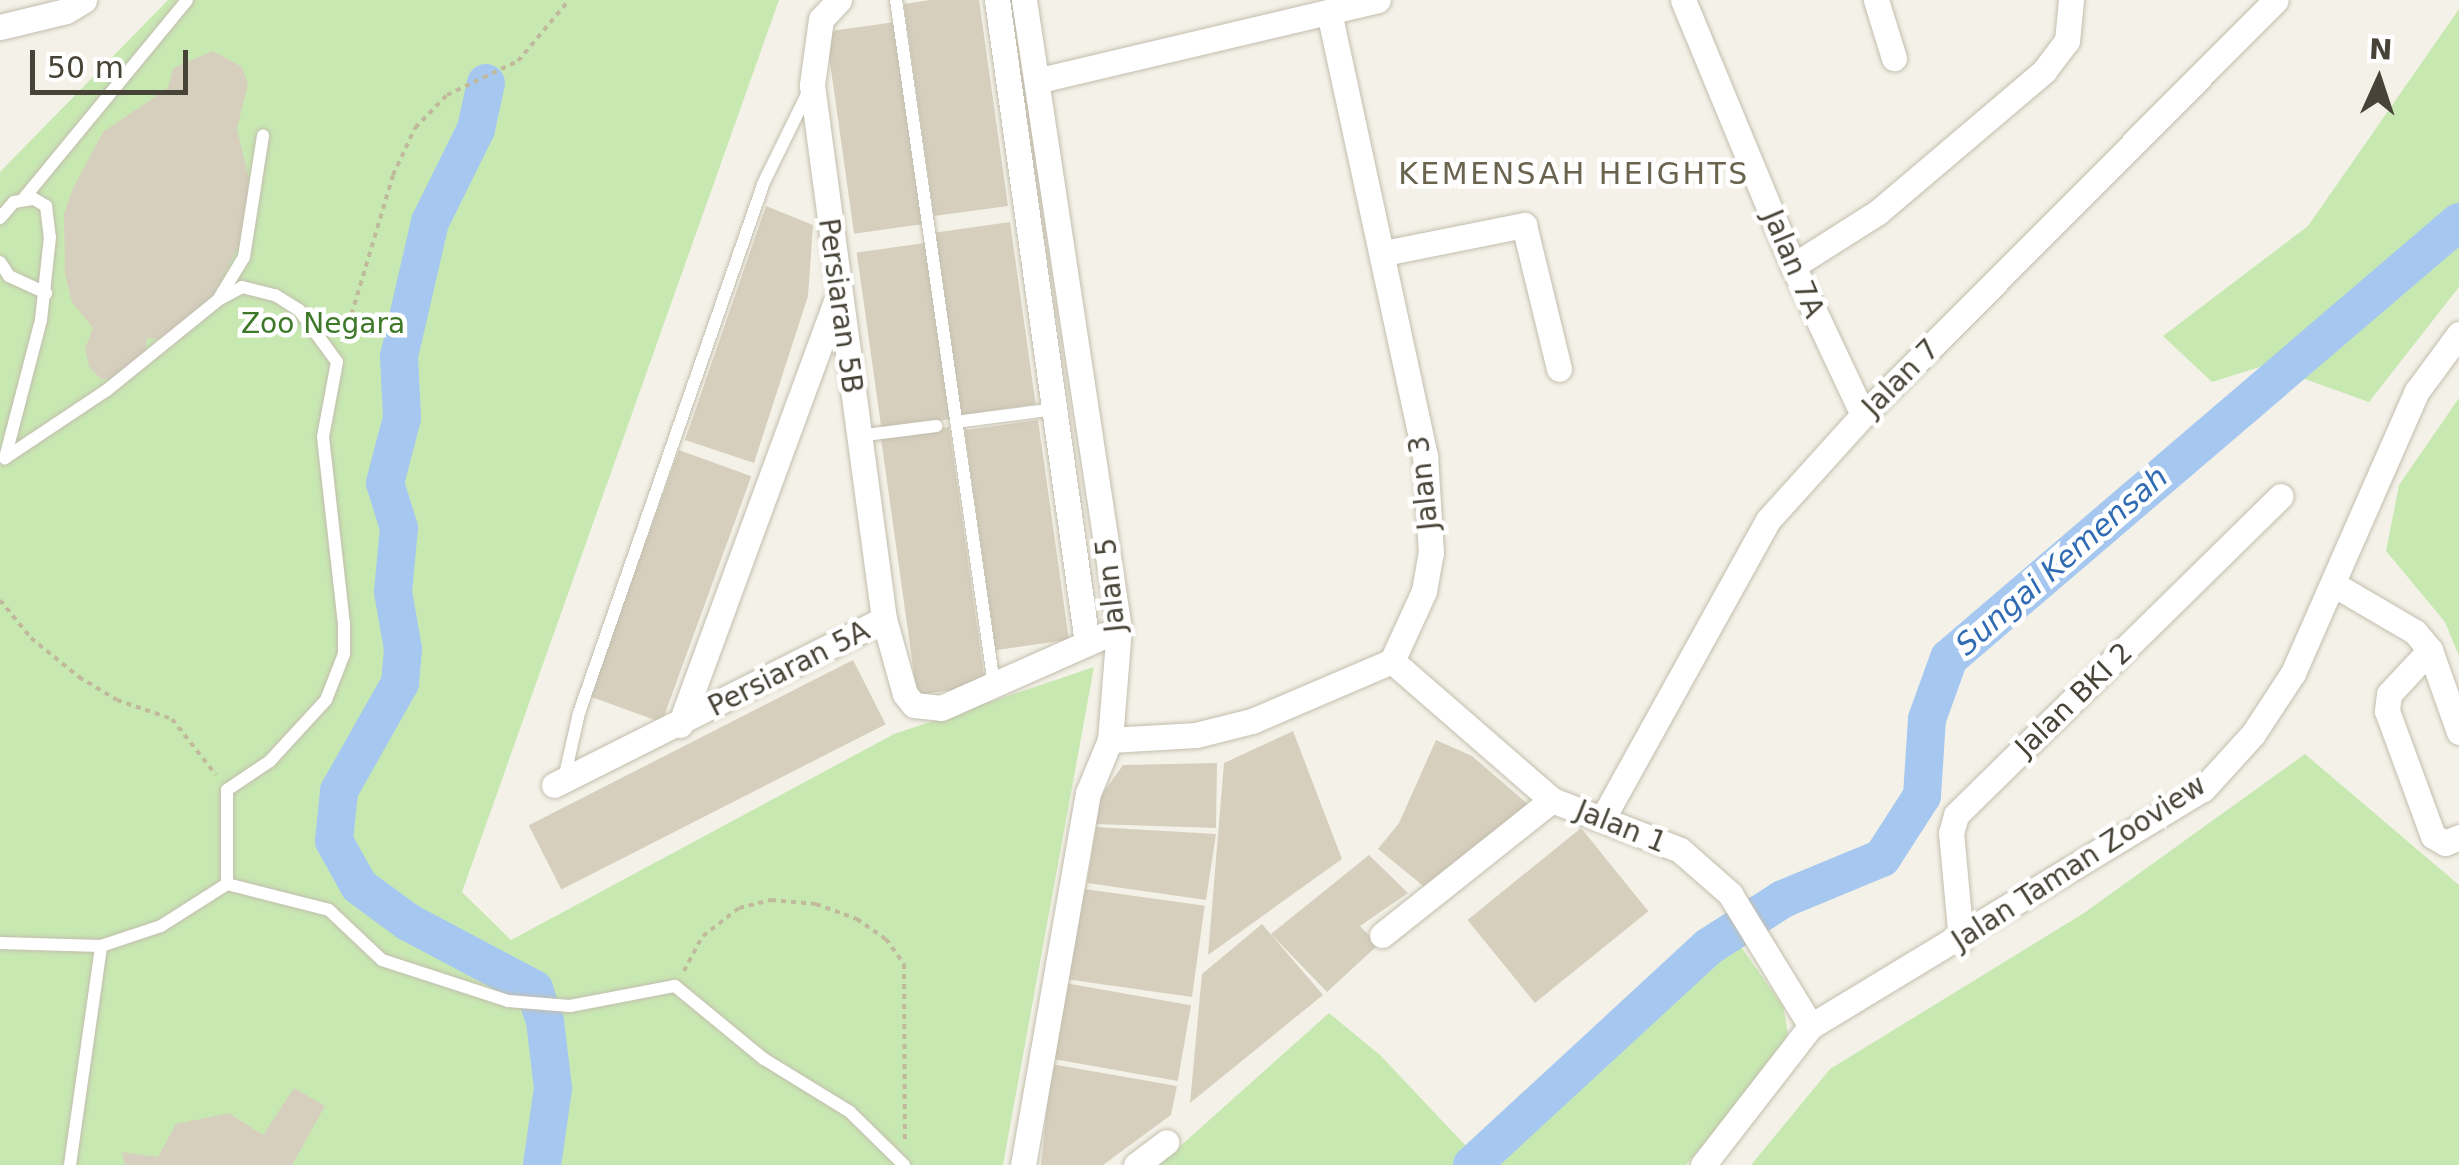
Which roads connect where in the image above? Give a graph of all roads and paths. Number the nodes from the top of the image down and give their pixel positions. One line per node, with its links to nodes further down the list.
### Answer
1 (84, 0): 16 (street)
2 (166, 0): 15 (lane)
3 (187, 0): 15 (lane)
4 (569, 0): 30 (path)
5 (839, 0): 19 (street, Persiaran 5B)
6 (896, 0): 34 (lane)
7 (997, 0): 32 (street, Jalan 5)
8 (1024, 0): 18 (street, Jalan 5)
9 (1378, 0): 14 (street)
10 (1684, 0): 25 (street, Jalan 7A)
11 (1876, 0): 17 (street)
12 (2071, 0): 25 (street)
13 (2276, 0): 33 (street, Jalan 7)
14 (1329, 12): 18 (street); 23 (street, Jalan 3)
15 (178, 14): 21 (lane)
16 (0, 27)
17 (1894, 58)
18 (1040, 80): 41 (street, Jalan 5)
19 (812, 84): 27 (street, Persiaran 5B); 49 (lane)
20 (263, 135): 28 (lane)
21 (24, 198): 22 (lane); 26 (lane)
22 (0, 218)
23 (1384, 253): 31 (street); 44 (street, Jalan 3)
24 (0, 262): 26 (lane)
25 (1793, 266): 33 (street, Jalan 7A)
26 (46, 293): 28 (lane)
27 (838, 296): 36 (street, Persiaran 5B); 46 (street, Persiaran 5A)
28 (218, 300): 30 (lane)
29 (2459, 334): 38 (street, Jalan Taman Zooview)
30 (337, 362): 50 (lane)
31 (1560, 370)
32 (1054, 409): 34 (lane); 42 (street, Jalan 5)
33 (1864, 414): 52 (street, Jalan 7)
34 (956, 422): 45 (lane)
35 (936, 426): 36 (lane)
36 (858, 436): 40 (street, Persiaran 5B)
37 (2282, 496): 56 (street, Jalan BKI 2)
38 (2335, 585): 43 (street); 56 (street, Jalan Taman Zooview)
39 (0, 600): 50 (path)
40 (884, 619): 45 (street, Persiaran 5A); 46 (street, Persiaran 5A)
41 (1119, 628): 42 (street, Persiaran 5A); 48 (street, Jalan 5)
42 (1088, 644): 45 (street, Persiaran 5A)
43 (2430, 650): 47 (street); 53 (street)
44 (1392, 661): 48 (street); 51 (street, Jalan 1)
45 (994, 685)
46 (680, 725): 49 (street, Persiaran 5A)
47 (2459, 732)
48 (1110, 740): 64 (street, Jalan 5)
49 (559, 783)
50 (227, 790): 54 (lane)
51 (1552, 800): 52 (street, Jalan 1); 55 (street)
52 (1604, 816): 60 (street, Jalan 1)
53 (2459, 837)
54 (227, 884): 58 (lane); 59 (lane)
55 (1382, 935)
56 (1961, 940): 60 (street, Jalan Taman Zooview)
57 (0, 943): 58 (lane)
58 (101, 946): 63 (lane)
59 (676, 986): 62 (lane); 62 (path)
60 (1811, 1026): 66 (street, Jalan Taman Zooview)
61 (1166, 1142): 65 (street)
62 (904, 1163)
63 (70, 1165)
64 (1022, 1165)
65 (1136, 1165)
66 (1703, 1165)

